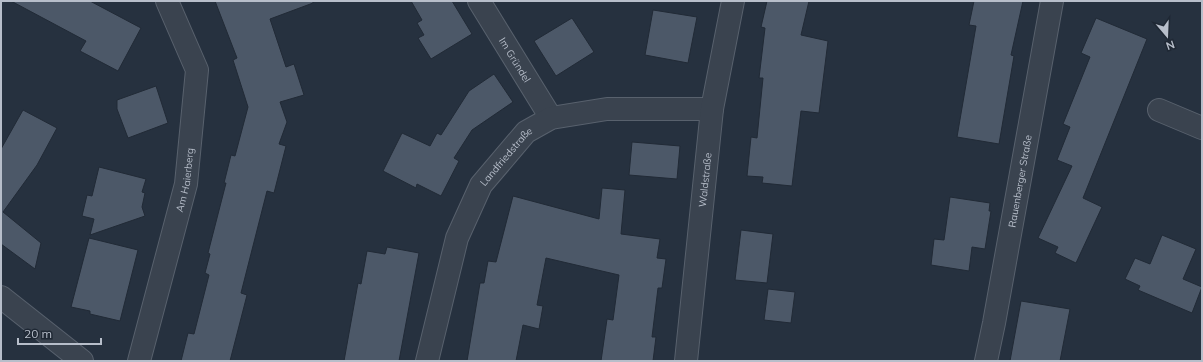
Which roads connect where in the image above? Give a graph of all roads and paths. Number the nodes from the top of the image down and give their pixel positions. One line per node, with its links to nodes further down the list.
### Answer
1 (167, 1): 11 (street, Am Haierberg)
2 (479, 1): 7 (street, Im Gründel)
3 (732, 1): 5 (street, Waldstraße)
4 (1052, 1): 14 (street, Rauenberger Straße)
5 (712, 109): 7 (street, Landfriedstraße); 13 (street, Waldstraße)
6 (1159, 110): 8 (street)
7 (551, 118): 12 (street, Landfriedstraße)
8 (1202, 128)
9 (1, 297): 10 (street)
10 (82, 361)
11 (139, 361)
12 (427, 361)
13 (686, 361)
14 (986, 361)

